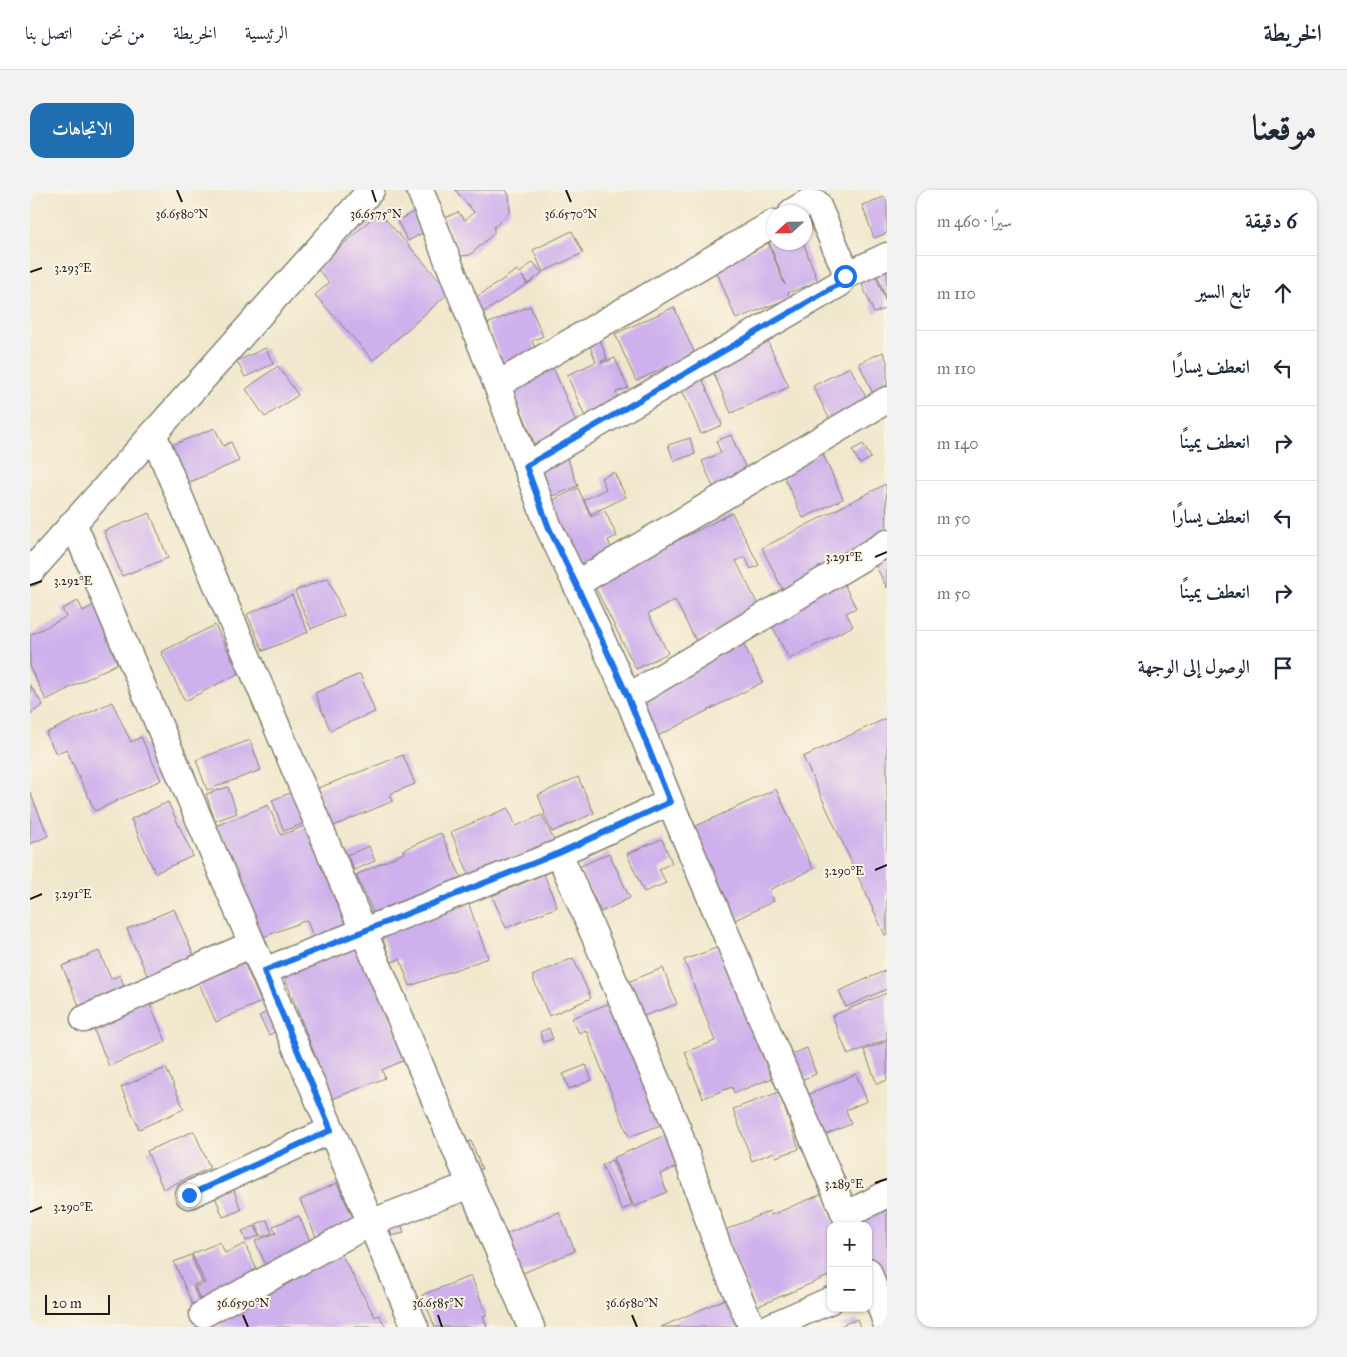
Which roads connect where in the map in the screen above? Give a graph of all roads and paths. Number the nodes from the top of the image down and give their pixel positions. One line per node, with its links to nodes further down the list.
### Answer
1 (371, 190): 9 (street)
2 (420, 190): 7 (street)
3 (804, 205): 6 (street)
4 (767, 227): 7 (street)
5 (887, 256): 6 (street)
6 (845, 276): 10 (street)
7 (497, 385): 10 (street)
8 (887, 400): 14 (street)
9 (153, 434): 11 (street); 18 (street)
10 (526, 466): 14 (street)
11 (73, 523): 13 (street); 19 (street)
12 (887, 543): 15 (street)
13 (30, 572)
14 (576, 584): 15 (street)
15 (628, 697): 16 (street)
16 (670, 802): 17 (street); 26 (street)
17 (559, 853): 18 (street); 34 (street)
18 (363, 932): 20 (street); 23 (street)
19 (252, 944): 20 (street); 21 (street)
20 (264, 971): 22 (street)
21 (84, 1019)
22 (331, 1130): 25 (street); 27 (street)
23 (470, 1185): 27 (street); 33 (street)
24 (887, 1194): 26 (street)
25 (189, 1195)
26 (848, 1221)
27 (370, 1223): 30 (street); 32 (street)
28 (872, 1284): 31 (street)
29 (827, 1302): 35 (street)
30 (203, 1314)
31 (887, 1325)
32 (415, 1327)
33 (531, 1327)
34 (752, 1327)
35 (770, 1327)

